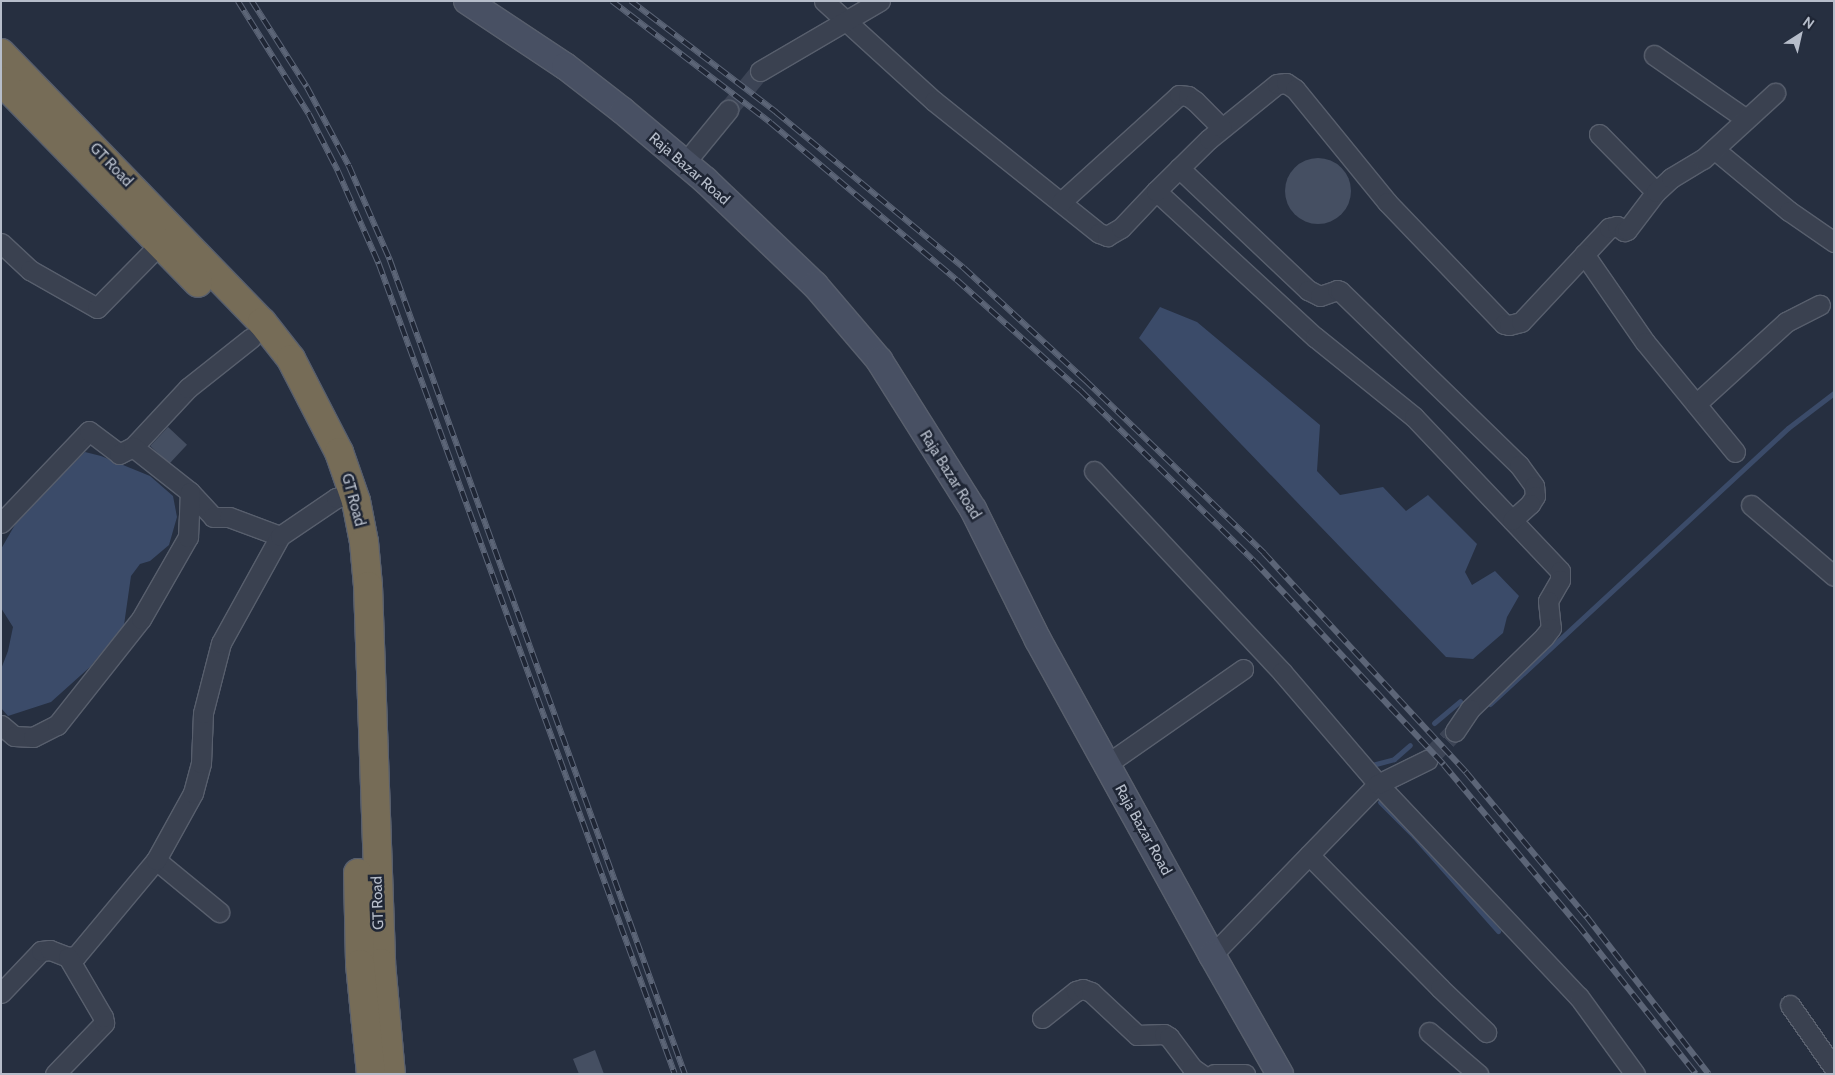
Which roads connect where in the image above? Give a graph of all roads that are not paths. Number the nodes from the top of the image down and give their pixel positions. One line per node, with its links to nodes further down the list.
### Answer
1 (466, 1): 15 (street, Raja Bazar Road)
2 (824, 1): 4 (street)
3 (880, 1): 4 (street)
4 (846, 19): 7 (street); 19 (street)
5 (1, 53): 24 (highway, GT Road)
6 (1654, 55): 11 (street)
7 (760, 71)
8 (1, 81): 22 (highway, GT Road)
9 (1775, 93): 11 (street)
10 (728, 110): 15 (street)
11 (1746, 119): 14 (street)
12 (1222, 128): 16 (street); 19 (street); 23 (street)
13 (1599, 134): 18 (street)
14 (1714, 149): 18 (street); 20 (street)
15 (684, 164): 42 (street, Raja Bazar Road)
16 (1179, 168): 17 (street); 34 (street)
17 (1156, 191): 19 (street); 34 (street)
18 (1656, 192): 23 (street)
19 (1061, 202)
20 (1834, 242)
21 (1, 243): 22 (street)
22 (160, 244): 24 (highway, GT Road)
23 (1584, 254): 27 (street)
24 (200, 270): 26 (highway, GT Road); 32 (highway, GT Road)
25 (1820, 305): 27 (street)
26 (251, 338): 28 (street); 32 (highway, GT Road)
27 (1696, 404): 29 (street)
28 (132, 447): 31 (street); 35 (street)
29 (1735, 452)
30 (1094, 471): 43 (street)
31 (190, 492): 36 (street); 39 (street)
32 (345, 496): 36 (street); 56 (highway, GT Road); 57 (highway, GT Road)
33 (1751, 504): 37 (street)
34 (1512, 520): 40 (street)
35 (1, 523)
36 (280, 536): 45 (street)
37 (1834, 576)
38 (1243, 669): 42 (street)
39 (1, 725)
40 (1455, 731)
41 (1427, 760): 43 (street)
42 (1107, 764): 47 (street, Raja Bazar Road)
43 (1378, 784): 44 (street); 63 (street)
44 (1309, 856): 47 (street); 53 (street)
45 (156, 860): 46 (street); 48 (street)
46 (219, 912)
47 (1212, 955): 61 (street, Raja Bazar Road)
48 (68, 957): 49 (street); 55 (street)
49 (1, 993)
50 (1790, 1005): 54 (street)
51 (1042, 1018): 58 (street)
52 (1429, 1032): 62 (street)
53 (1486, 1032)
54 (1834, 1068)
55 (54, 1074)
56 (371, 1074)
57 (391, 1074)
58 (1201, 1074)
59 (1214, 1074): 60 (street)
60 (1245, 1074)
61 (1280, 1074)
62 (1478, 1074)
63 (1635, 1074)

